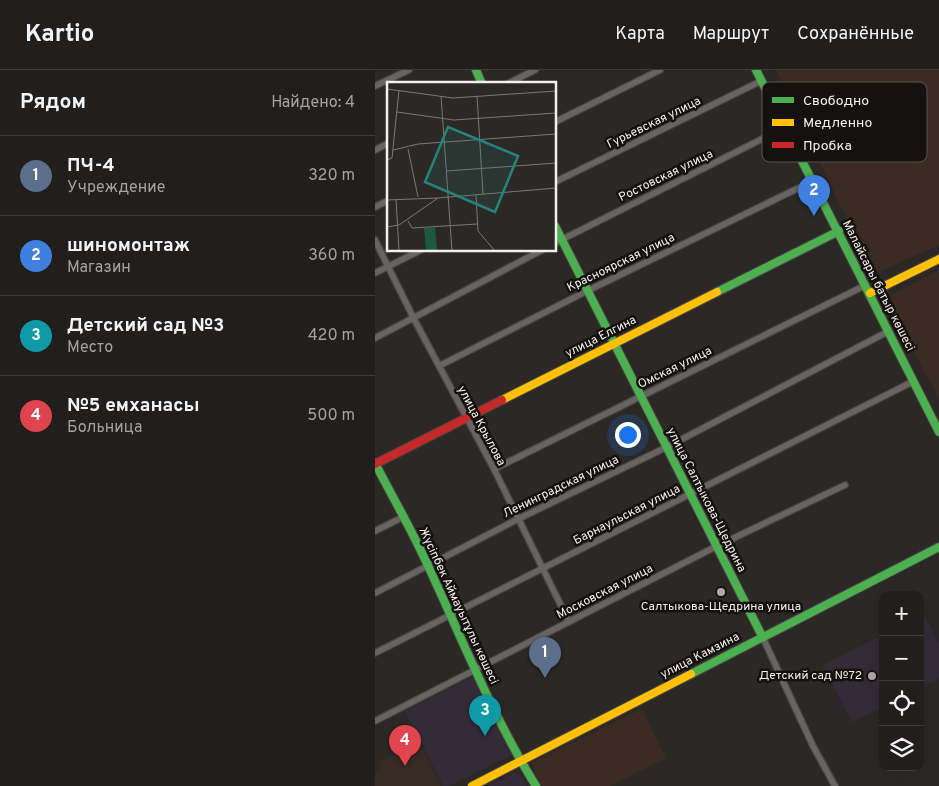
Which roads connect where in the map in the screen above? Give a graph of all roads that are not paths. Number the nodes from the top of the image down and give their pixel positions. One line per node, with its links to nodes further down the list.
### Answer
1 (409, 70): 9 (street)
2 (476, 70): 7 (street)
3 (535, 70): 8 (street)
4 (660, 70): 10 (street)
5 (756, 70): 6 (street, Малайсары батыр көшесі)
6 (761, 81): 16 (street, Гурьевская улица)
7 (481, 82)
8 (511, 82)
9 (375, 86)
10 (556, 122)
11 (762, 139): 21 (street, Ростовская улица)
12 (387, 144): 13 (street)
13 (375, 150)
14 (804, 162): 15 (street, Малайсары батыр көшесі)
15 (813, 181): 19 (street, Малайсары батыр көшесі); 28 (street, Красноярская улица)
16 (556, 182)
17 (387, 201): 18 (street)
18 (375, 207)
19 (839, 231): 27 (street, Малайсары батыр көшесі); 32 (street, улица Елгина)
20 (375, 240): 25 (street, улица Крылова)
21 (558, 241): 28 (street, улица Салтыкова-Щедрина)
22 (419, 251): 25 (street)
23 (540, 251): 29 (street)
24 (939, 259): 27 (street)
25 (388, 267): 26 (street); 29 (street, улица Крылова)
26 (375, 274)
27 (868, 289): 30 (street, Малайсары батыр көшесі); 35 (street, Омская улица)
28 (587, 291): 32 (street, улица Салтыкова-Щедрина); 33 (street, Красноярская улица)
29 (414, 319): 31 (street); 33 (street, улица Крылова)
30 (889, 332): 34 (street, Малайсары батыр көшесі); 38 (street, Ленинградская улица)
31 (375, 338)
32 (614, 343): 35 (street, улица Салтыкова-Щедрина); 36 (street, улица Елгина)
33 (439, 366): 36 (street, улица Крылова)
34 (913, 381): 37 (street, Малайсары батыр көшесі); 42 (street, Барнаульская улица)
35 (641, 396): 38 (street, улица Салтыкова-Щедрина); 40 (street, Омская улица)
36 (466, 419): 39 (street, улица Елгина); 40 (street, улица Крылова)
37 (939, 432)
38 (667, 447): 42 (street, улица Салтыкова-Щедрина); 44 (street, Ленинградская улица)
39 (375, 464): 43 (street, Жүсіпбек Аймауытұлы көшесі)
40 (494, 469): 44 (street, улица Крылова)
41 (845, 485): 46 (street, Московская улица)
42 (691, 494): 46 (street, улица Салтыкова-Щедрина); 49 (street, Барнаульская улица)
43 (403, 517): 45 (street); 48 (street, Жүсіпбек Аймауытұлы көшесі)
44 (518, 519): 48 (street, Ленинградская улица); 49 (street, улица Крылова)
45 (375, 531)
46 (717, 546): 52 (street, Московская улица); 53 (street, улица Салтыкова-Щедрина)
47 (939, 547): 53 (street, улица Камзина)
48 (428, 566): 50 (street, Ленинградская улица); 51 (street, Жүсіпбек Аймауытұлы көшесі)
49 (543, 569): 51 (street, Барнаульская улица); 52 (street, улица Крылова)
50 (375, 593)
51 (451, 614): 54 (street, Барнаульская улица); 55 (street, Жүсіпбек Аймауытұлы көшесі)
52 (569, 622): 55 (street, Московская улица)
53 (762, 636): 57 (street, улица Камзина); 60 (street, улица Салтыкова-Щедрина)
54 (375, 653)
55 (475, 669): 56 (street, Московская улица); 57 (street, Жүсіпбек Аймауытұлы көшесі)
56 (375, 721)
57 (521, 762): 58 (street, улица Камзина); 59 (street, Жүсіпбек Аймауытұлы көшесі)
58 (472, 786)
59 (536, 786)
60 (835, 786)

